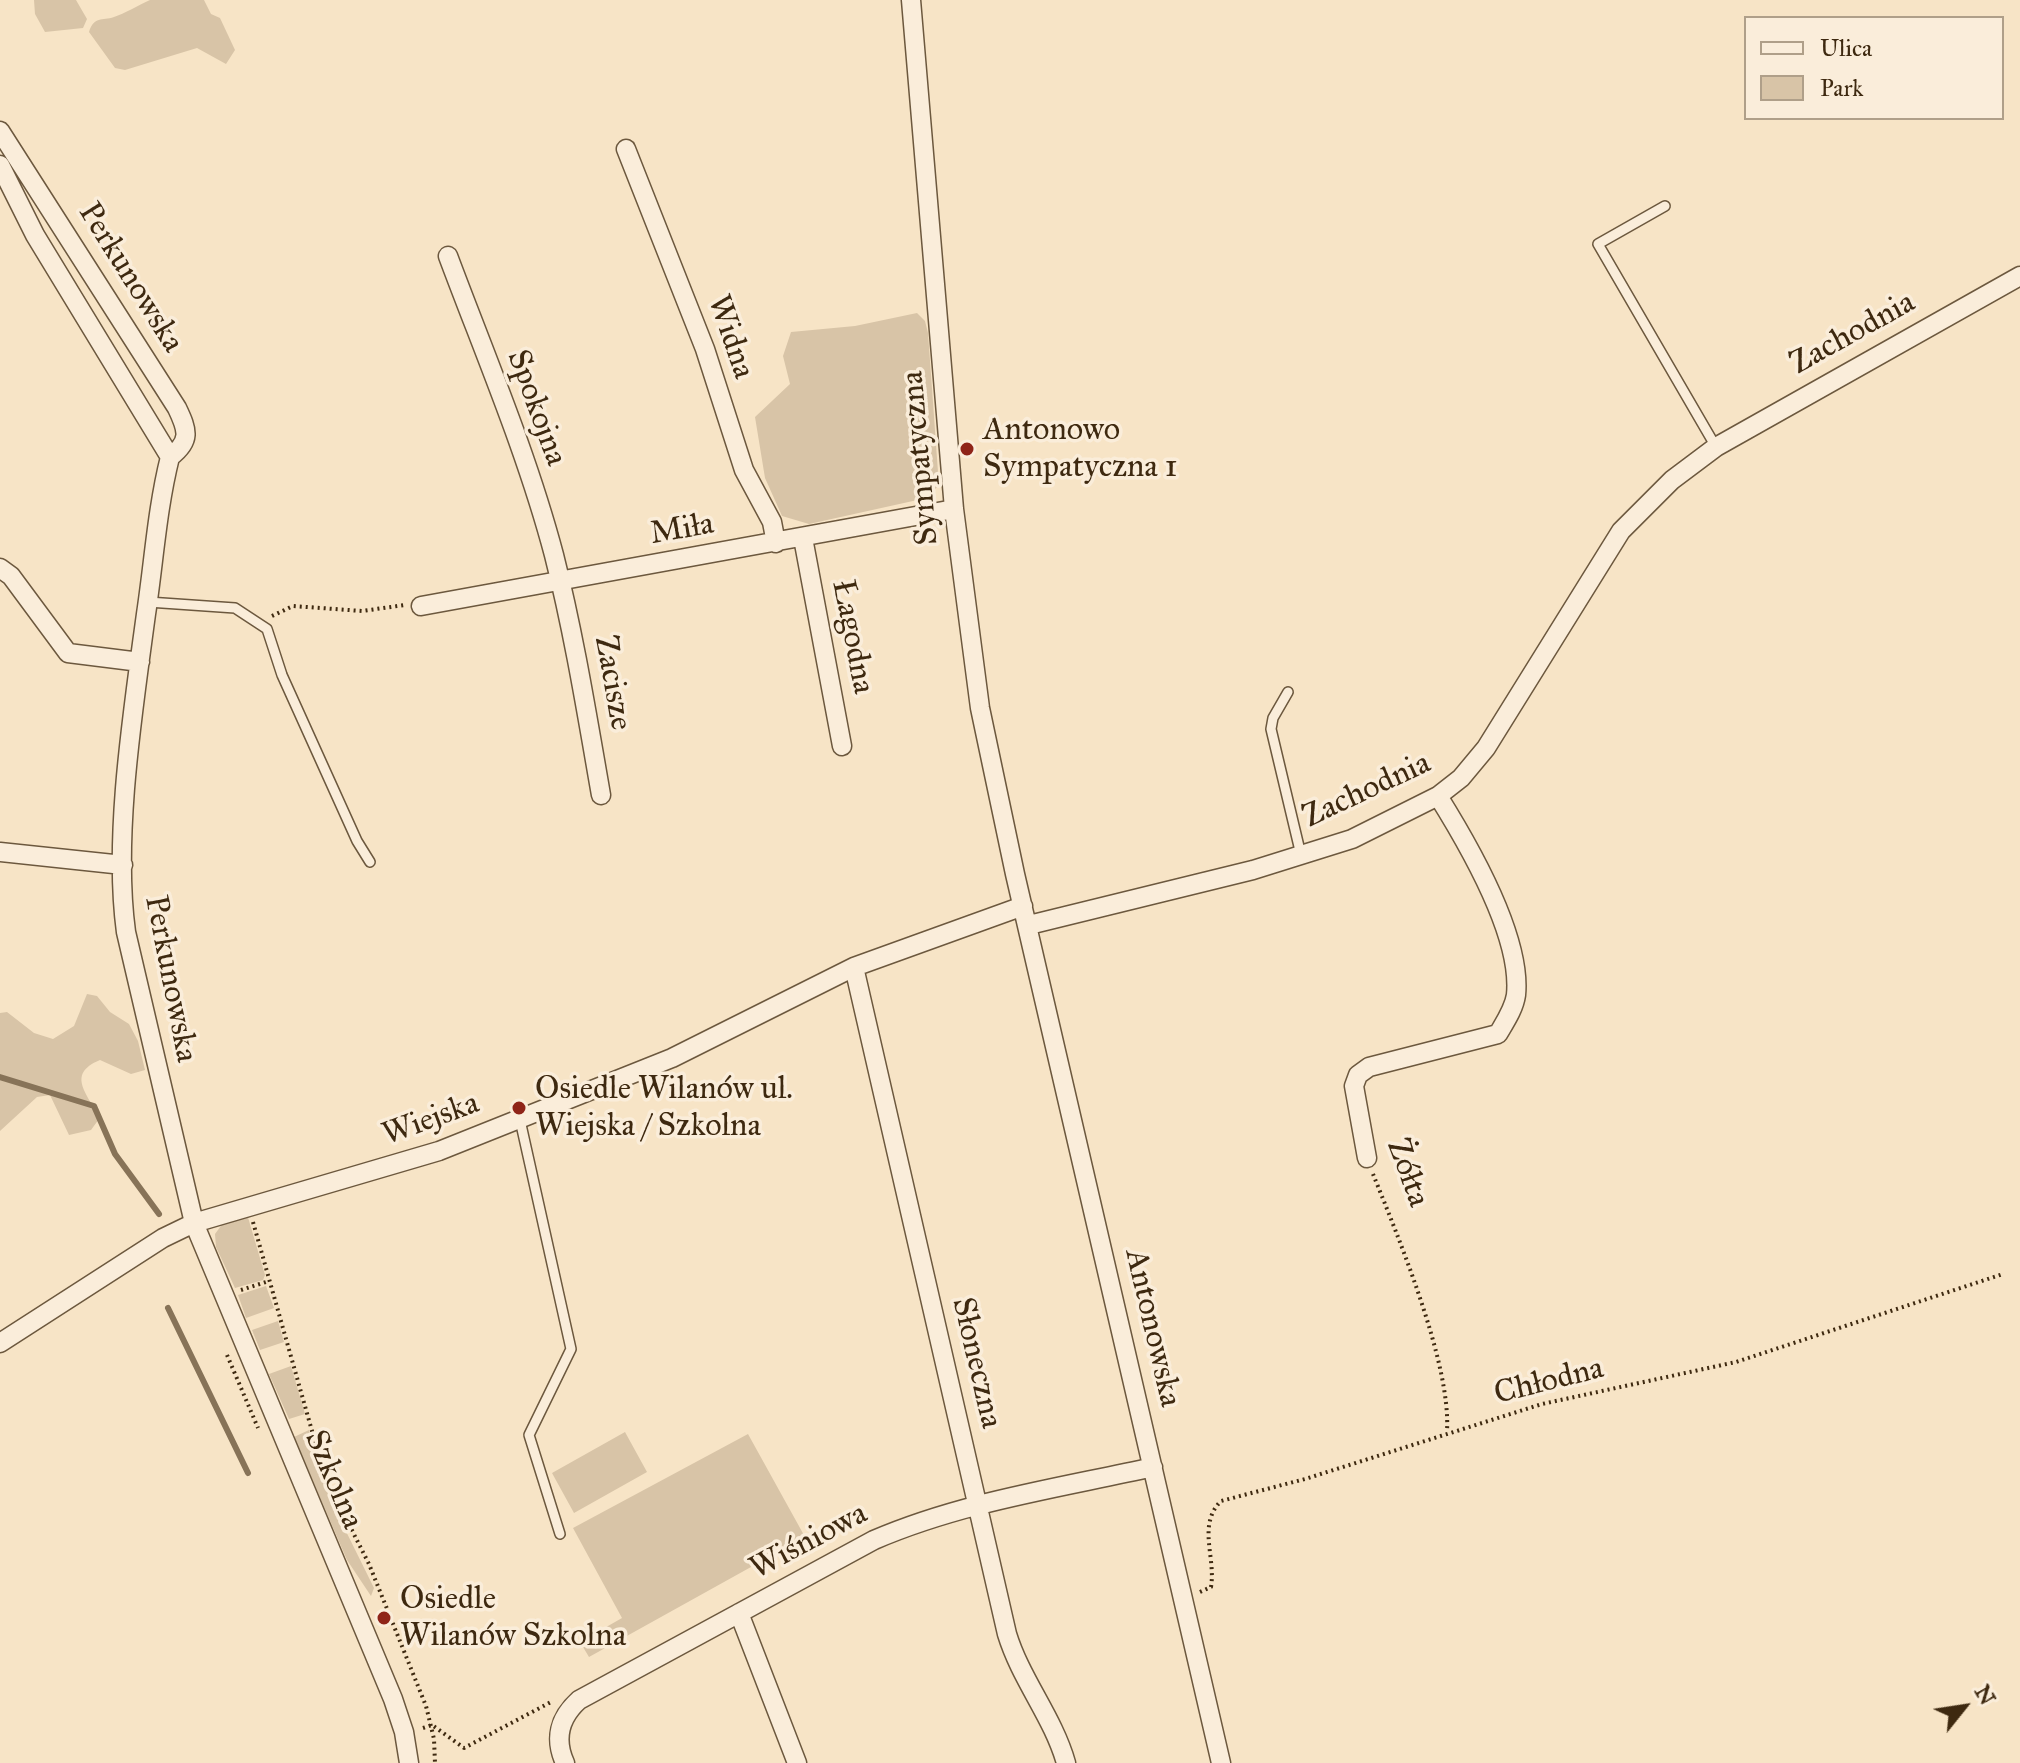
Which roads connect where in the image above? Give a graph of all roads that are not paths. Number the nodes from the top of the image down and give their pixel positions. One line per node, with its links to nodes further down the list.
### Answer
1 (911, 0): 10 (street, Sympatyczna)
2 (0, 131): 9 (street, Perkunowska)
3 (626, 149): 12 (street, Widna)
4 (0, 165): 9 (street, Perkunowska)
5 (1665, 206): 8 (lane)
6 (448, 256): 14 (street, Spokojna)
7 (2020, 276): 8 (street, Zachodnia)
8 (1716, 447): 21 (street, Zachodnia)
9 (170, 457): 15 (street, Perkunowska)
10 (954, 509): 11 (street, Miła); 26 (street, Sympatyczna)
11 (803, 538): 12 (street, Miła); 19 (street, Łagodna)
12 (776, 543): 14 (street, Miła)
13 (0, 568): 17 (street)
14 (560, 583): 16 (street, Miła); 20 (street, Zacisze)
15 (148, 602): 17 (street, Perkunowska); 24 (lane)
16 (421, 606)
17 (140, 662): 25 (street, Perkunowska)
18 (1288, 692): 23 (lane)
19 (842, 746)
20 (601, 795)
21 (1438, 796): 23 (street, Zachodnia); 30 (street, Żółta)
22 (0, 852): 25 (street)
23 (1301, 855): 27 (street, Zachodnia)
24 (370, 862)
25 (123, 865): 31 (street, Perkunowska)
26 (1023, 906): 27 (street, Antonowska); 28 (street, Wiejska)
27 (1029, 925): 33 (street, Antonowska)
28 (854, 967): 29 (street, Wiejska); 34 (street, Słoneczna)
29 (520, 1120): 31 (street, Wiejska); 35 (lane)
30 (1367, 1158)
31 (194, 1223): 32 (street, Wiejska); 37 (street, Szkolna)
32 (0, 1343)
33 (1153, 1467): 34 (street, Wiśniowa); 41 (street, Antonowska)
34 (978, 1505): 36 (street, Wiśniowa); 40 (street, Słoneczna)
35 (560, 1534)
36 (739, 1613): 38 (street, Wiśniowa); 39 (street)
37 (409, 1763)
38 (565, 1763)
39 (797, 1763)
40 (1066, 1763)
41 (1221, 1763)

